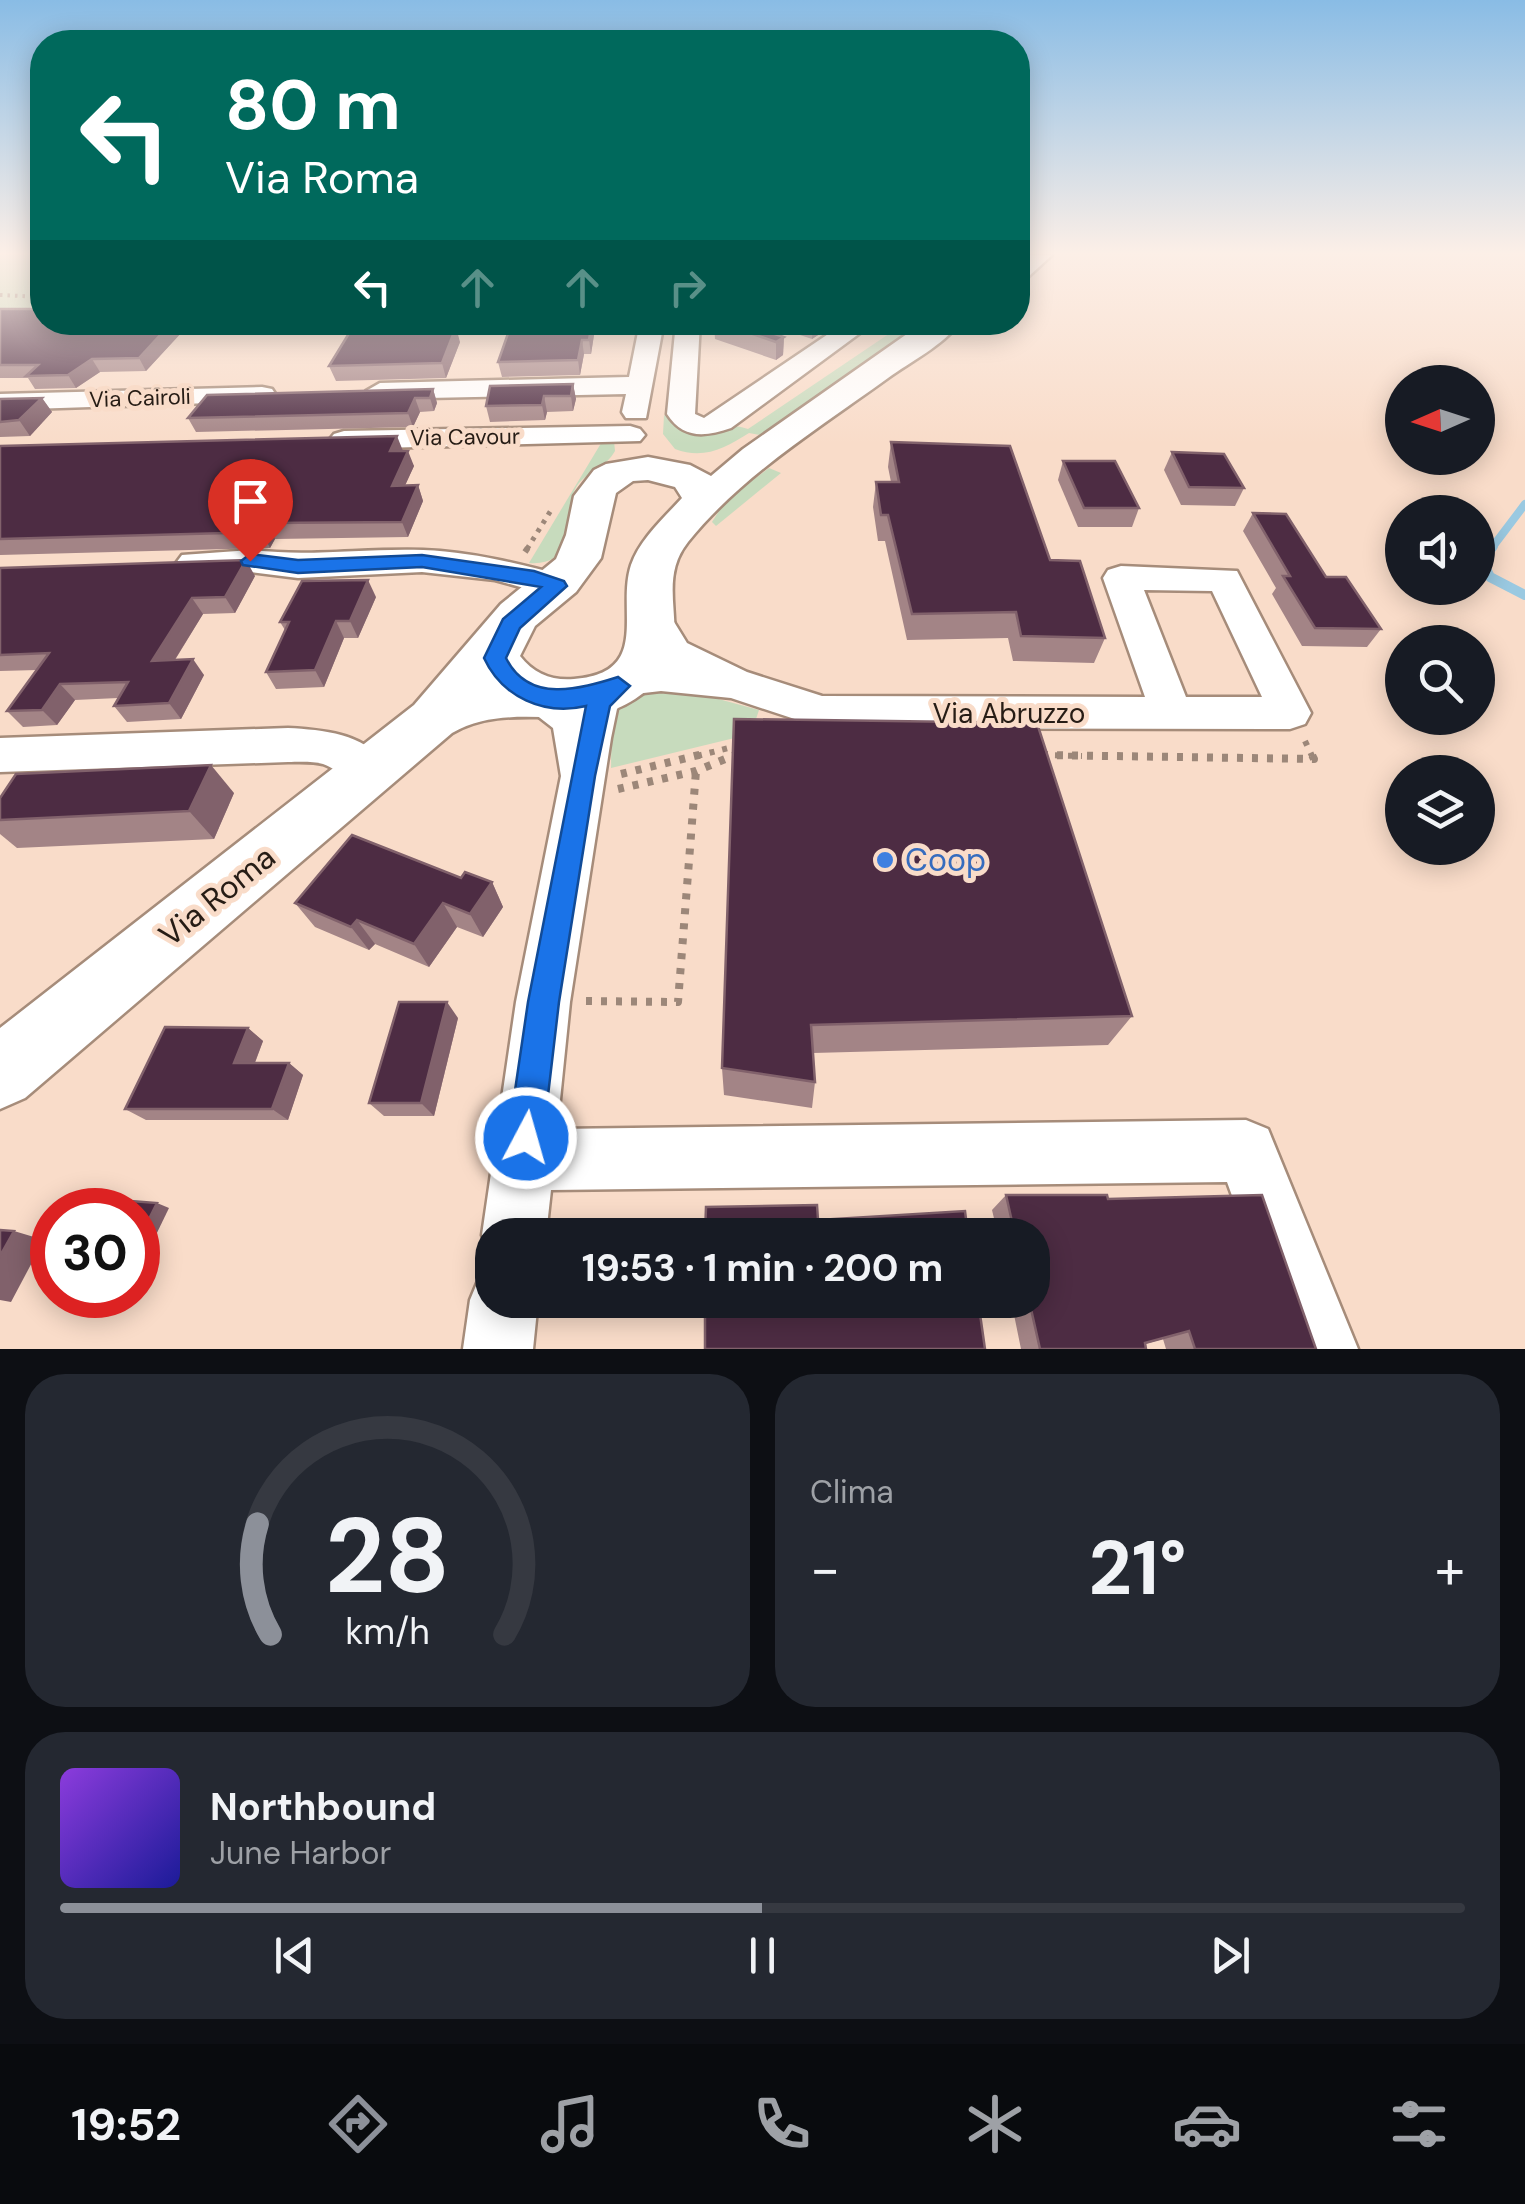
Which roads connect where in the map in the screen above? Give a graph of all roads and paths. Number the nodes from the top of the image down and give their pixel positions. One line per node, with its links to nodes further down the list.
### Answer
1 (650, 335): 10 (street, Via Roma)
2 (687, 335): 6 (street)
3 (845, 335): 6 (street)
4 (928, 335): 12 (main road)
5 (787, 343): 6 (street)
6 (819, 354)
7 (352, 392): 10 (street)
8 (293, 394): 9 (street, Via Cairoli)
9 (0, 402)
10 (636, 411): 11 (street, Via Cavour); 13 (street, Via Roma); 14 (street, Via Roma)
11 (314, 441)
12 (756, 457): 13 (main road); 15 (main road)
13 (662, 470): 14 (main road); 15 (main road, Via Roma)
14 (604, 482): 17 (main road, Via Roma)
15 (695, 510): 18 (main road)
16 (154, 564): 17 (street)
17 (556, 586): 19 (main road, Via Roma)
18 (650, 613): 20 (street, Via Abruzzo); 21 (main road)
19 (511, 624): 22 (main road); 25 (main road, Via Roma)
20 (733, 684): 21 (street, Via Abruzzo); 23 (street, Via Abruzzo)
21 (618, 686): 22 (main road, Via Roma); 31 (street)
22 (540, 696): 25 (main road, Via Roma); 31 (street)
23 (1170, 713): 24 (street, Via Abruzzo); 24 (street)
24 (1290, 713): 28 (path)
25 (433, 719): 30 (main road, Via Roma)
26 (748, 750): 29 (path)
27 (0, 755): 30 (street)
28 (1028, 755)
29 (696, 771): 31 (path); 32 (path)
30 (368, 772): 33 (main road, Via Roma)
31 (595, 777): 34 (street)
32 (579, 1001)
33 (0, 1074)
34 (524, 1160): 35 (street); 38 (street)
35 (516, 1218)
36 (502, 1318): 37 (street)
37 (498, 1349)
38 (1322, 1349)

